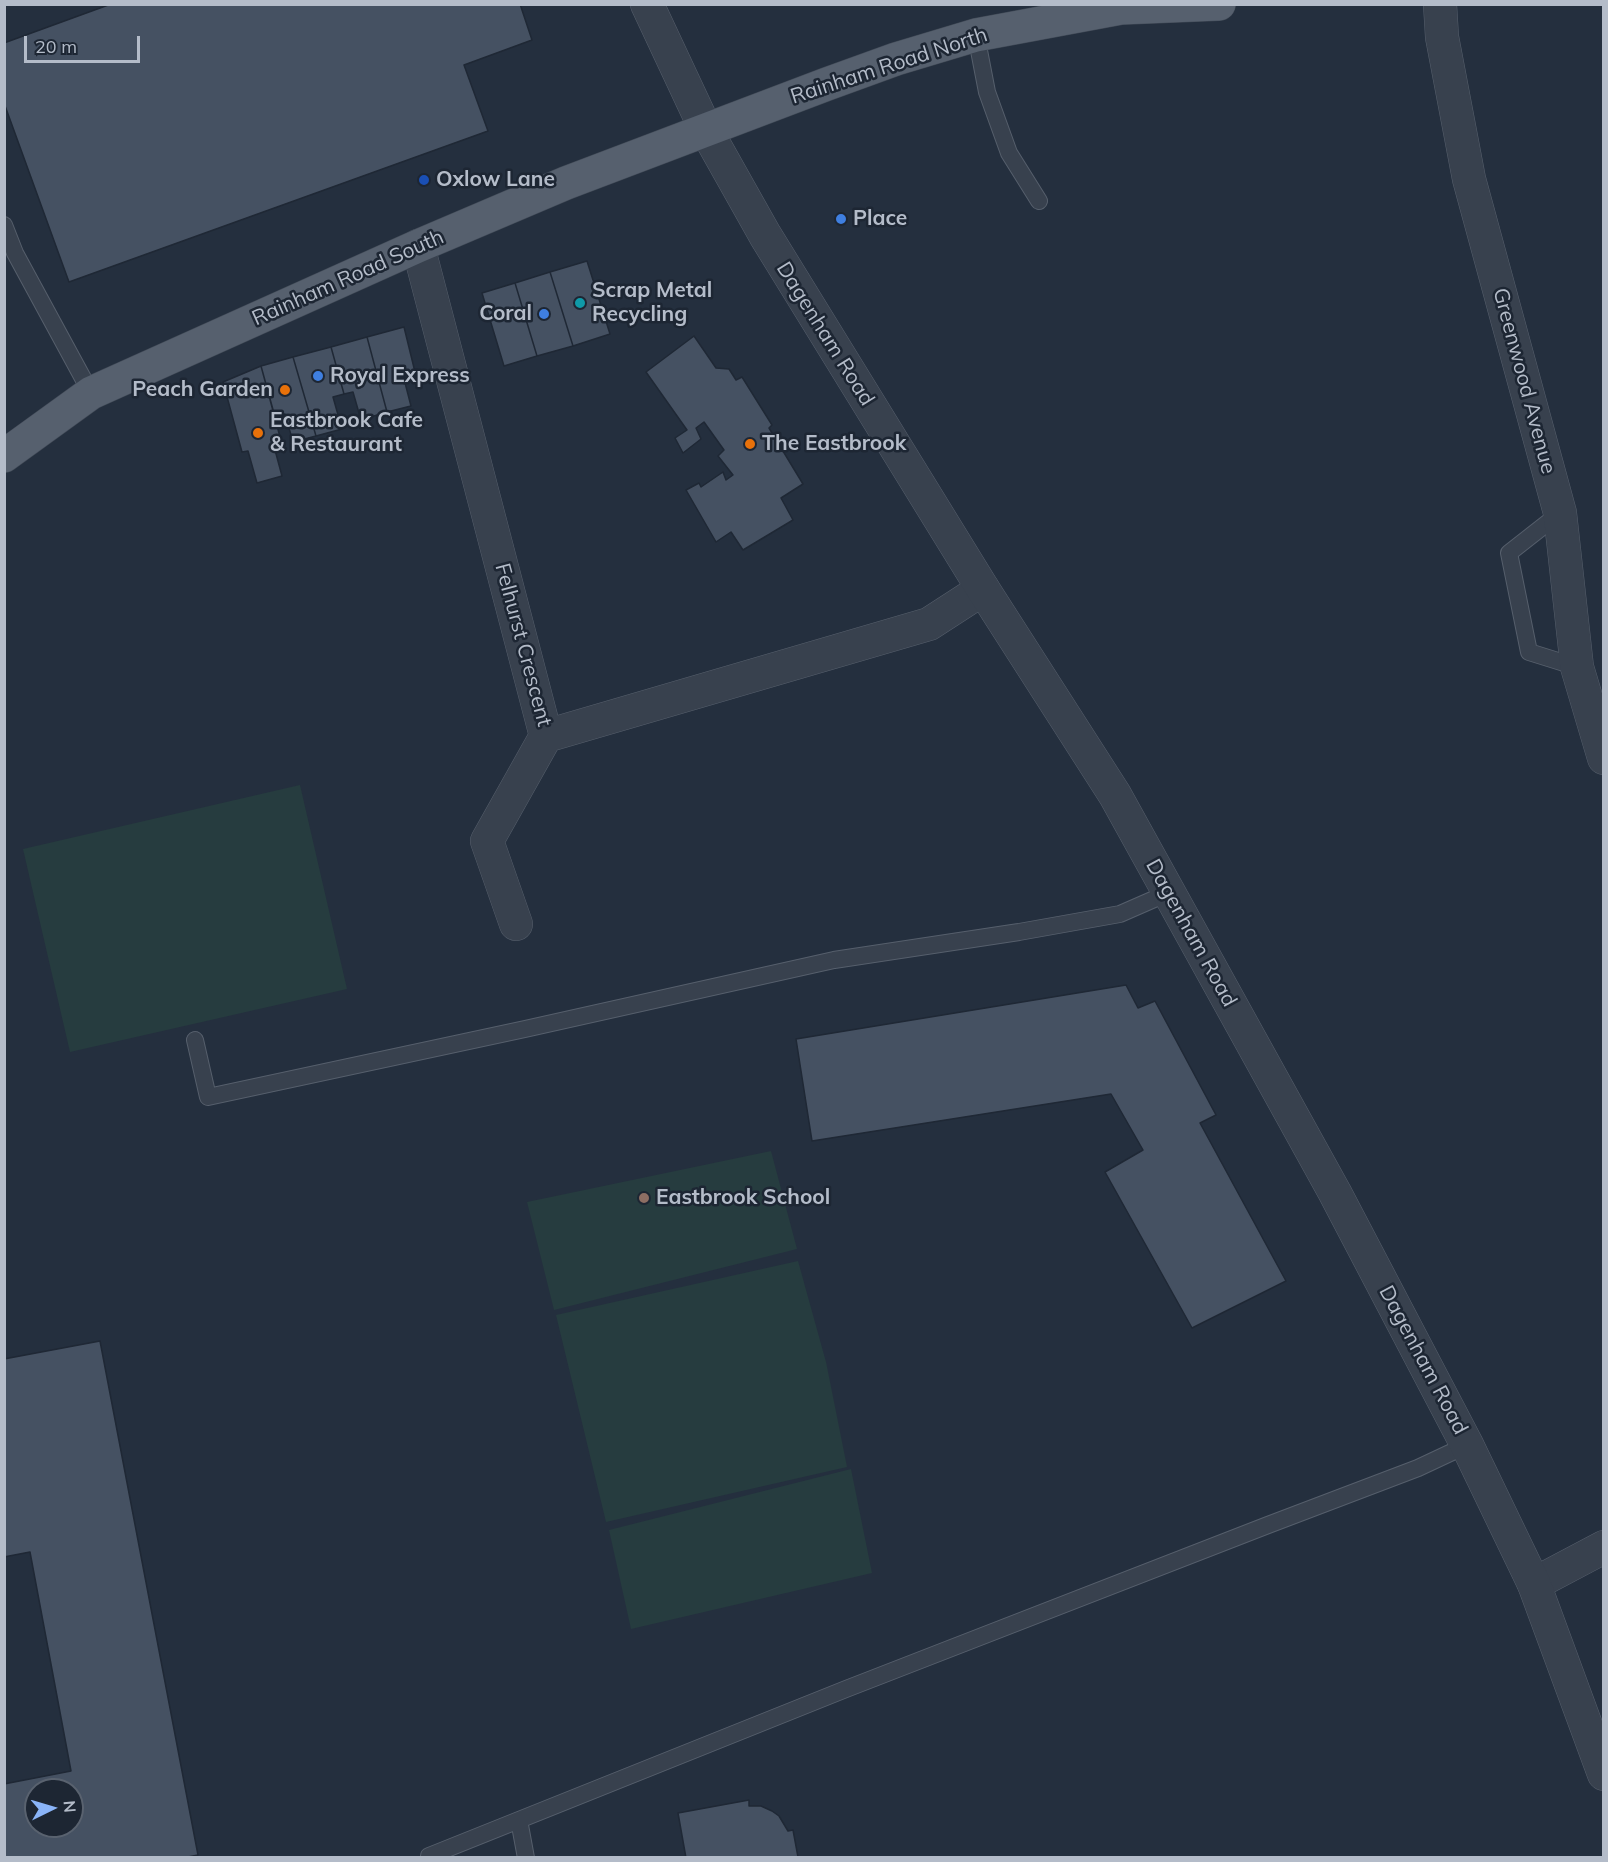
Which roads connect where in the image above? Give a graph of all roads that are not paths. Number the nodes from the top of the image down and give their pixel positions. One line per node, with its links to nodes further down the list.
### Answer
1 (647, 4): 5 (street)
2 (1220, 4): 4 (main road, Rainham Road North)
3 (1440, 4): 11 (street, Greenwood Avenue)
4 (976, 35): 5 (main road, Rainham Road North); 6 (lane)
5 (706, 130): 8 (main road, Rainham Road South); 12 (street, Dagenham Road)
6 (1039, 201)
7 (4, 225): 9 (lane)
8 (418, 246): 9 (main road, Rainham Road South); 14 (street, Felhurst Crescent)
9 (91, 393): 10 (main road, Rainham Road South)
10 (6, 451)
11 (1560, 513): 13 (street, Greenwood Avenue); 13 (lane)
12 (983, 589): 14 (street, Felhurst Crescent); 16 (street, Dagenham Road)
13 (1577, 667): 15 (street, Greenwood Avenue)
14 (546, 736): 17 (street)
15 (1604, 758)
16 (1168, 892): 18 (lane); 19 (street, Dagenham Road)
17 (516, 924)
18 (195, 1040)
19 (1467, 1445): 21 (street, Dagenham Road); 23 (lane)
20 (1604, 1547): 21 (street)
21 (1534, 1584): 22 (street, Dagenham Road)
22 (1604, 1774)
23 (519, 1820): 24 (lane); 25 (lane)
24 (429, 1857)
25 (526, 1857)

